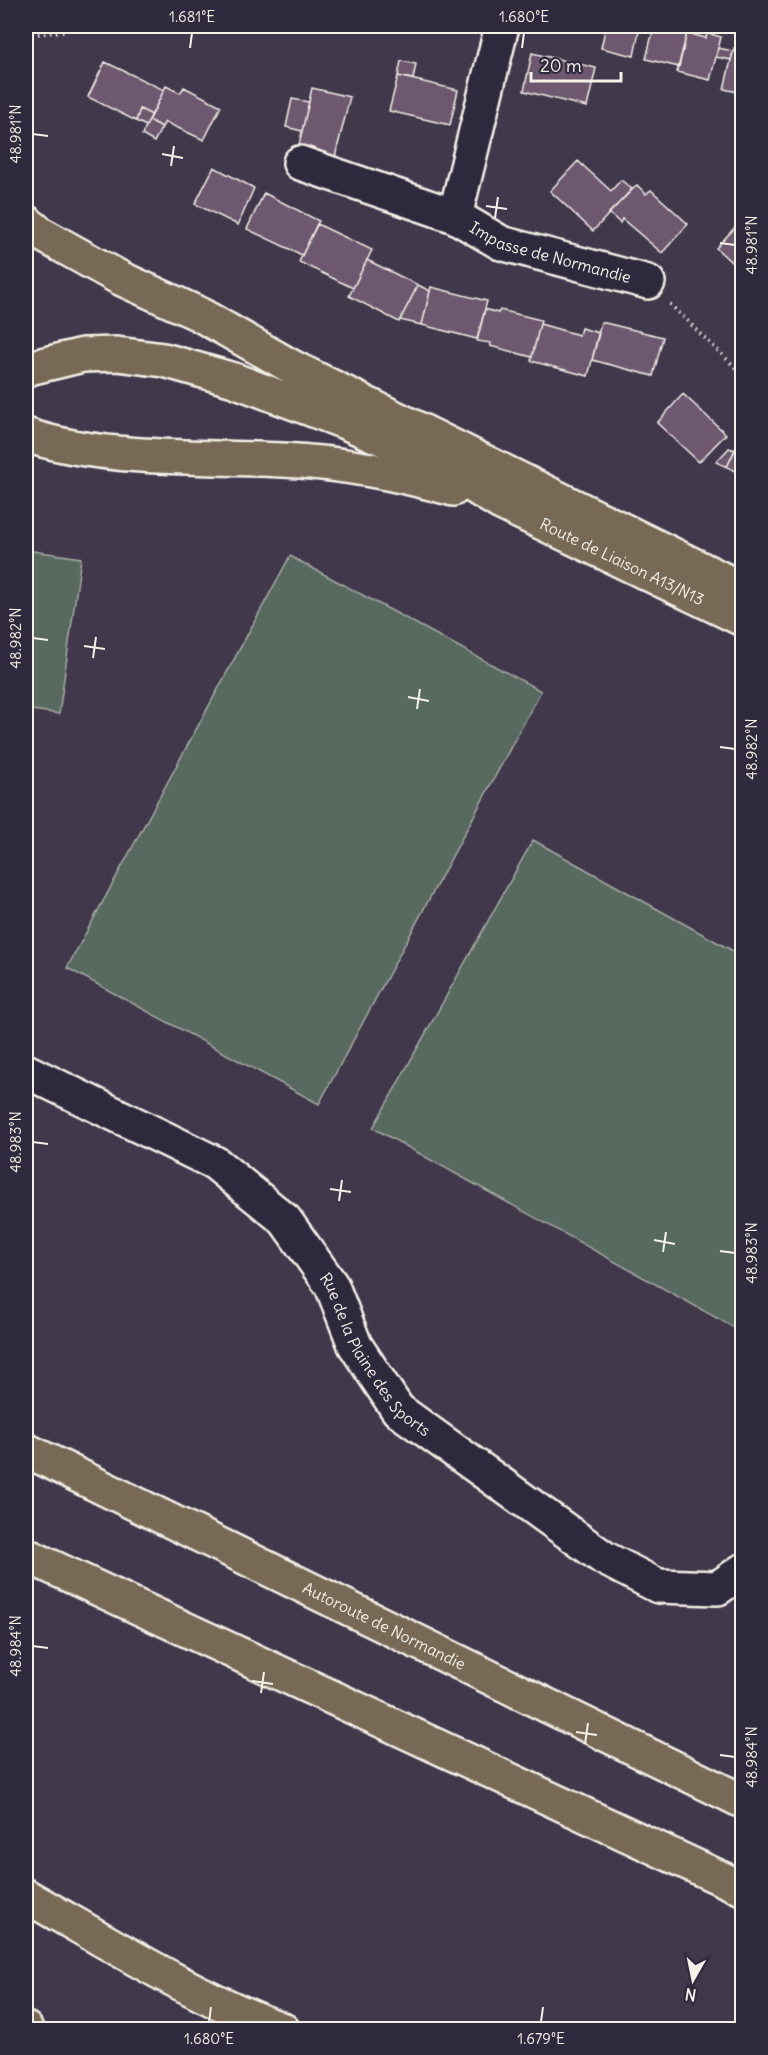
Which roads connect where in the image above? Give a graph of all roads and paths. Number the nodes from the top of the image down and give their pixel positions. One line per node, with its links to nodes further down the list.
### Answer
1 (78, 26): 3 (path)
2 (502, 26): 5 (street, Impasse de Normandie)
3 (26, 35)
4 (300, 163): 5 (street, Impasse de Normandie)
5 (455, 216): 7 (street, Impasse de Normandie)
6 (26, 222): 12 (main road)
7 (648, 282): 9 (path)
8 (27, 369): 11 (main road)
9 (742, 374)
10 (26, 435): 11 (main road)
11 (501, 503): 13 (main road, Route de Liaison A13/N13)
12 (742, 589)
13 (742, 619)
14 (26, 1071): 17 (street, Rue de la Plaine des Sports)
15 (26, 1450): 18 (main road, Autoroute de Normandie)
16 (26, 1555): 19 (main road)
17 (742, 1571)
18 (742, 1801)
19 (742, 1888)
20 (26, 1896): 21 (main road)
21 (283, 2030)

